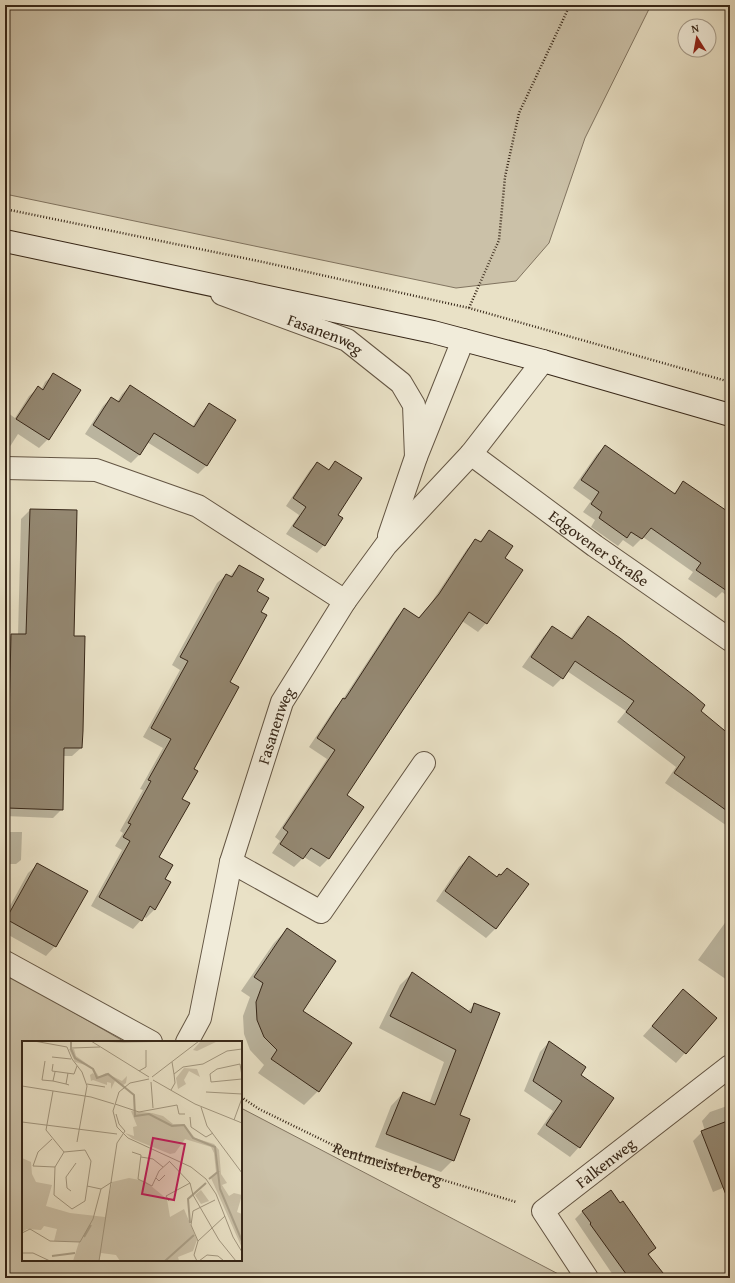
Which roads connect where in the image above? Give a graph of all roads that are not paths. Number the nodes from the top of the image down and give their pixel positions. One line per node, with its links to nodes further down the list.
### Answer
1 (5, 241): 2 (street)
2 (169, 275): 3 (street); 7 (street, Fasanenweg)
3 (463, 340): 4 (street); 7 (street, Fasanenweg)
4 (543, 361): 5 (street); 6 (street, Fasanenweg)
5 (730, 415)
6 (471, 454): 9 (street, Fasanenweg); 11 (street, Edgovener Straße)
7 (416, 456): 9 (street, Fasanenweg)
8 (5, 468): 10 (street)
9 (386, 545): 10 (street, Fasanenweg)
10 (345, 601): 13 (street, Fasanenweg)
11 (730, 640)
12 (424, 763): 13 (street)
13 (231, 862): 16 (street, Fasanenweg)
14 (5, 962): 15 (street)
15 (148, 1041)
16 (188, 1041)
17 (730, 1066): 18 (street, Falkenweg)
18 (587, 1278)

